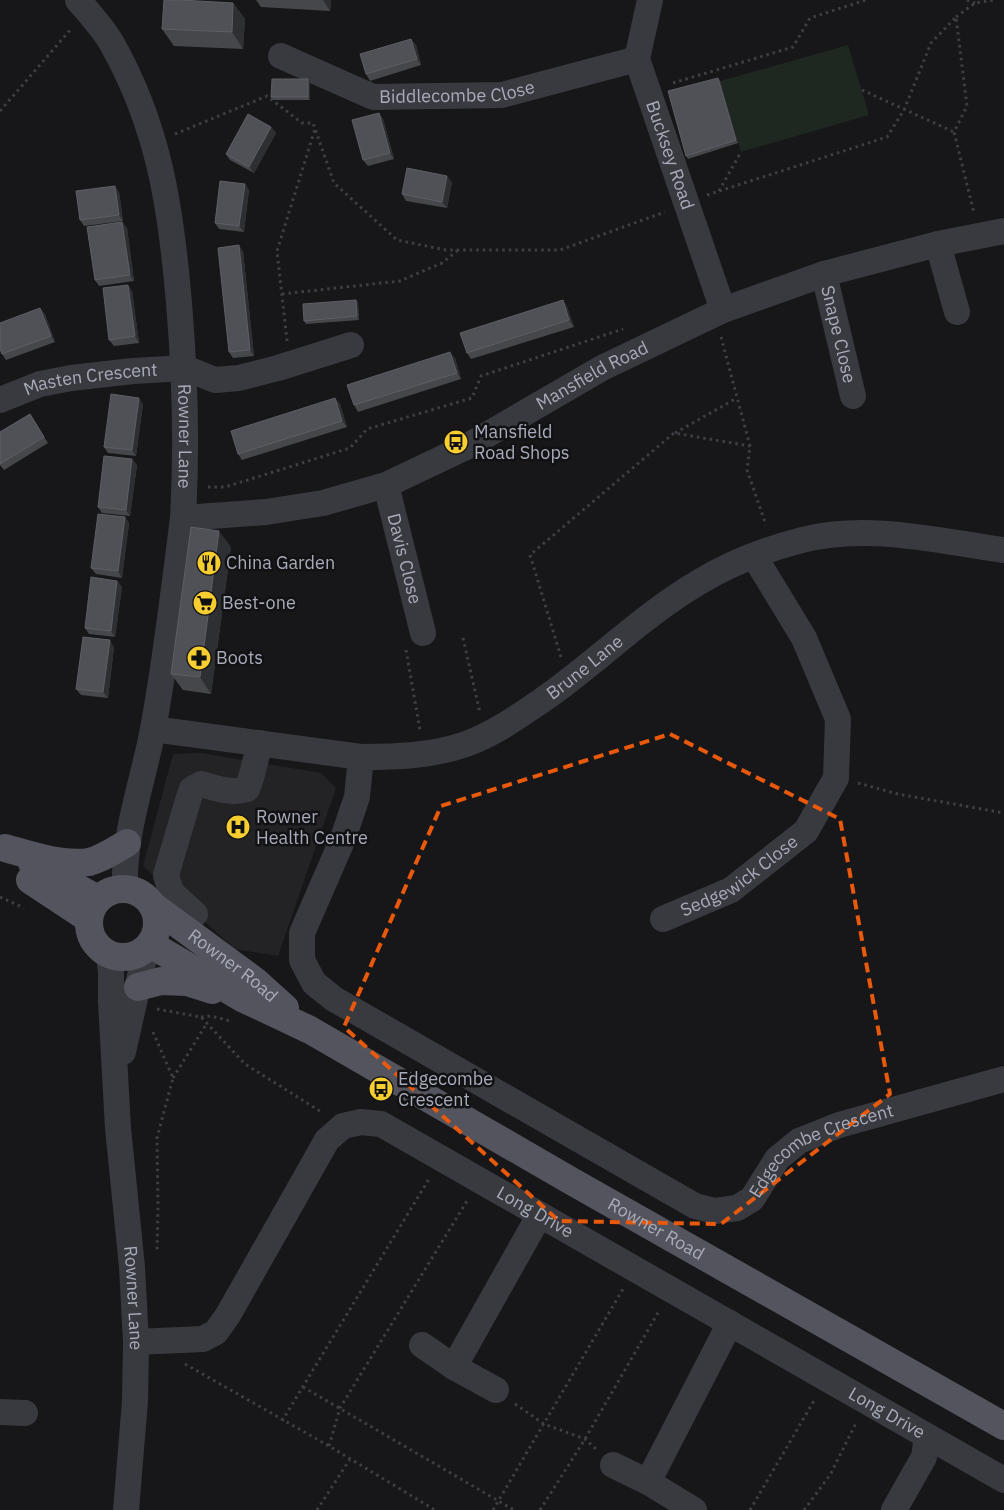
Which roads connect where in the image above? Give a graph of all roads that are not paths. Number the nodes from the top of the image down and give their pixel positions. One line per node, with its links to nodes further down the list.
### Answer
1 (650, 0): 4 (street)
2 (83, 5): 11 (street, Rowner Lane)
3 (281, 56): 4 (street, Biddlecombe Close)
4 (637, 59): 8 (street, Bucksey Road)
5 (992, 233): 6 (street, Mansfield Road)
6 (938, 244): 7 (street, Mansfield Road); 9 (street)
7 (824, 274): 8 (street, Mansfield Road); 12 (street, Snape Close)
8 (719, 312): 14 (street, Mansfield Road)
9 (957, 312)
10 (351, 345): 11 (street)
11 (185, 368): 13 (street, Masten Crescent); 15 (street, Rowner Lane)
12 (853, 396)
13 (0, 400)
14 (386, 485): 15 (street, Mansfield Road); 18 (street, Davis Close)
15 (183, 518): 19 (street, Rowner Lane)
16 (1004, 550): 17 (street, Brune Lane)
17 (764, 552): 21 (street, Brune Lane); 28 (street, Sedgewick Close)
18 (414, 641)
19 (153, 729): 20 (street, Brune Lane); 22 (street, Rowner Lane)
20 (260, 743): 21 (street, Brune Lane); 27 (street)
21 (361, 757): 34 (street, Edgecombe Crescent)
22 (127, 843): 23 (main road); 24 (street, Rowner Lane)
23 (2, 851): 26 (main road)
24 (126, 889): 25 (main road); 26 (main road)
25 (152, 905): 29 (main road); 33 (main road, Rowner Road)
26 (94, 909): 30 (main road)
27 (195, 914)
28 (663, 918)
29 (148, 946): 30 (main road); 31 (street, Rowner Lane); 32 (main road, Rowner Road)
30 (109, 954): 35 (street, Rowner Lane)
31 (144, 997): 32 (main road); 35 (street, Rowner Lane)
32 (242, 998): 33 (main road, Rowner Road)
33 (310, 1030): 42 (main road, Rowner Road)
34 (1004, 1079)
35 (116, 1087): 38 (street, Rowner Lane)
36 (539, 1216): 37 (street, Long Drive); 38 (street, Long Drive); 40 (street)
37 (730, 1323): 43 (street, Long Drive); 46 (street)
38 (136, 1342): 47 (street, Rowner Lane)
39 (422, 1345): 40 (street)
40 (454, 1367): 41 (street)
41 (496, 1390)
42 (1004, 1426)
43 (927, 1436): 45 (street, Long Drive); 49 (street)
44 (613, 1465): 46 (street)
45 (1004, 1480)
46 (648, 1482): 48 (street)
47 (126, 1510)
48 (694, 1510)
49 (894, 1510)

